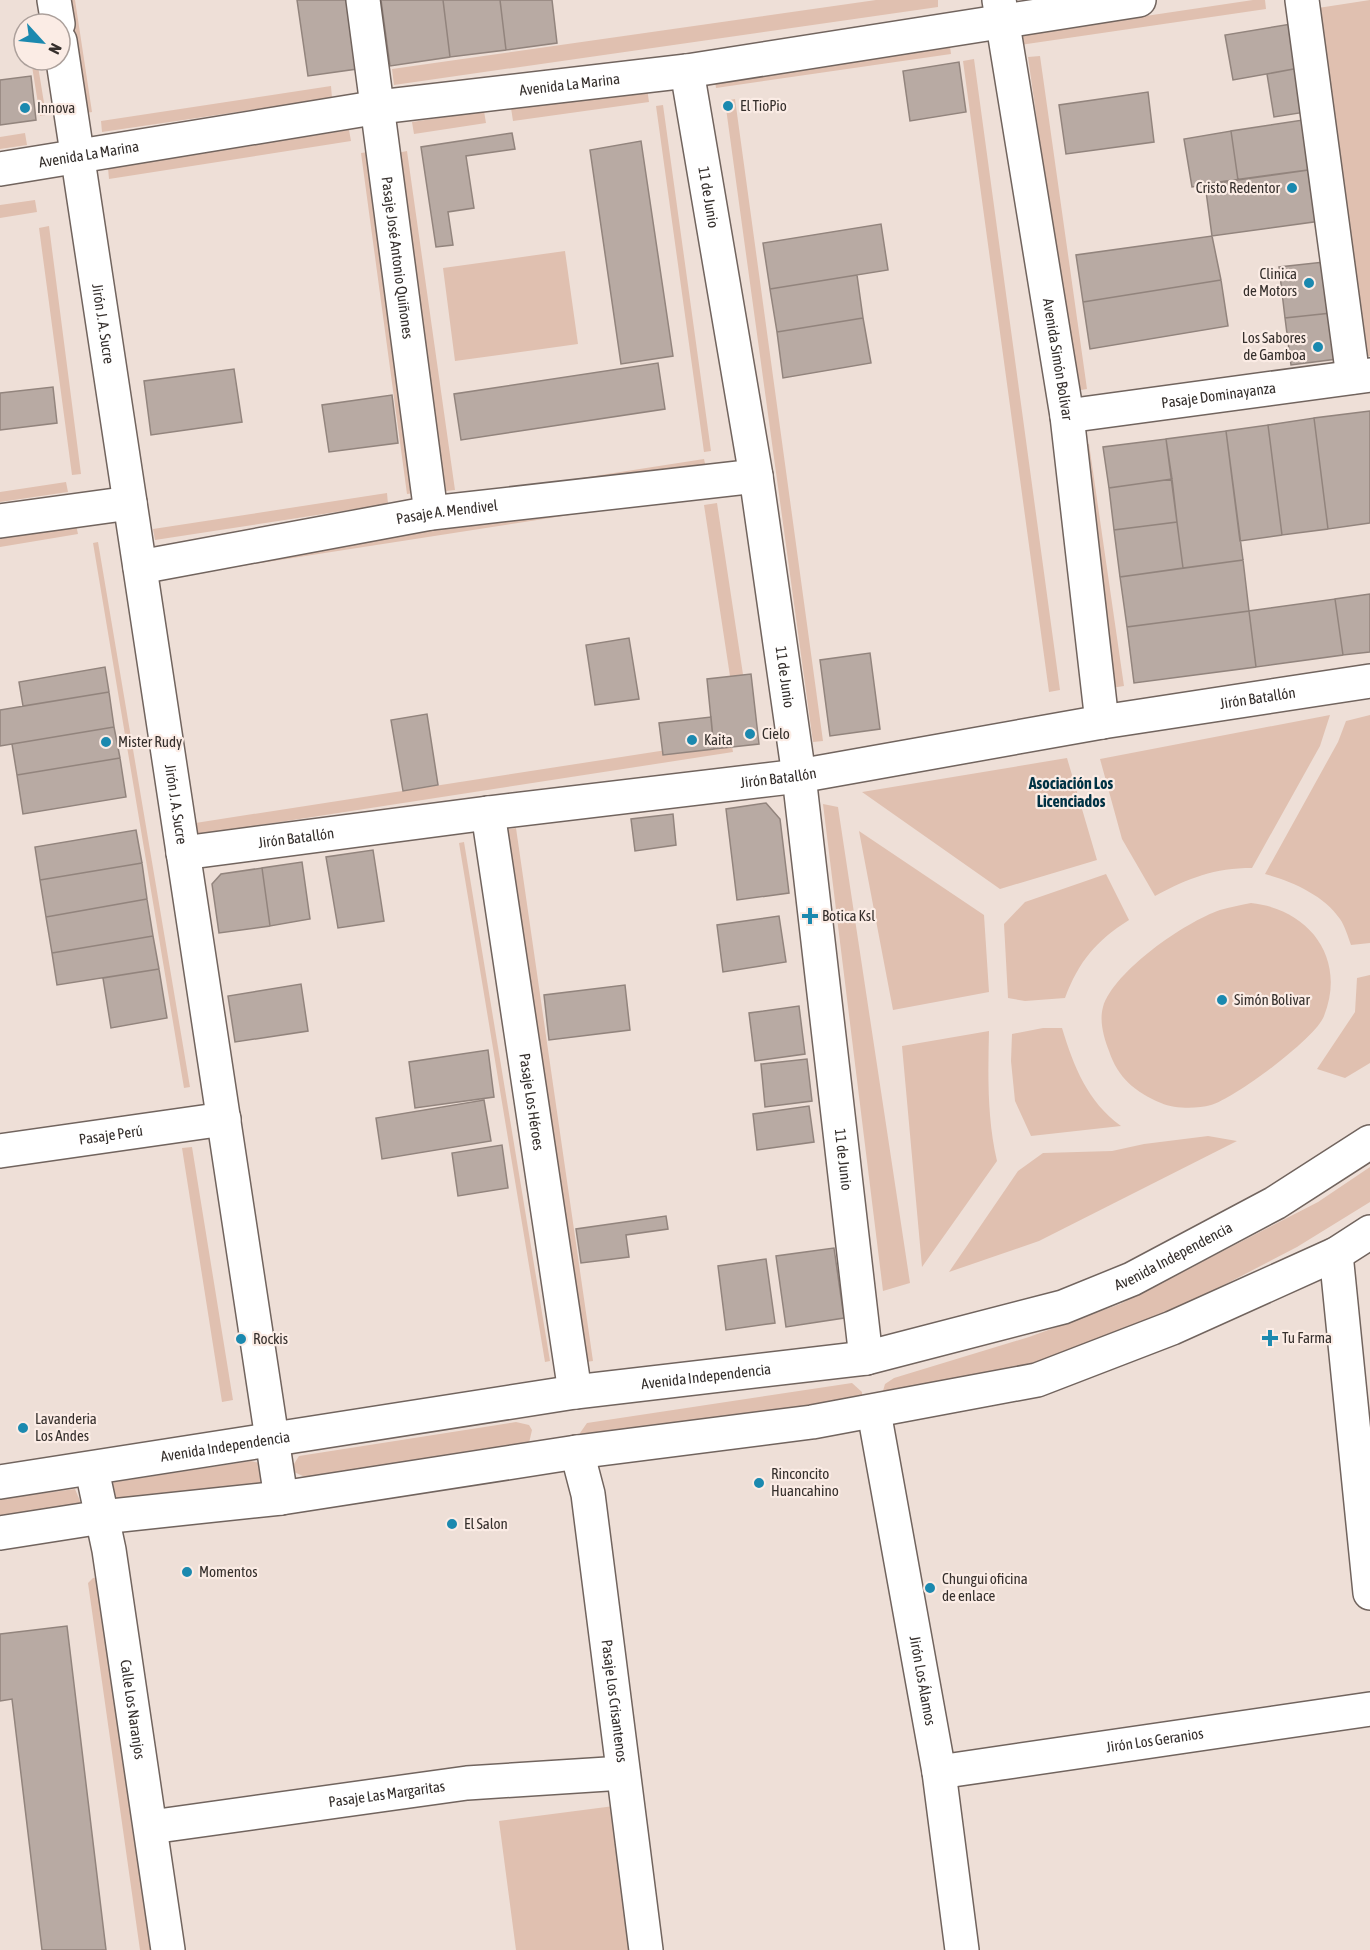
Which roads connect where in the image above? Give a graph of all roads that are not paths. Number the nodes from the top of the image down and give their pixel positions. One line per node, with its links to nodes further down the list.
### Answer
1 (363, 0): 7 (street, Pasaje José Antonio Quiñones)
2 (1139, 0): 4 (street, Avenida La Marina)
3 (1302, 0): 10 (street)
4 (1001, 10): 5 (street, Avenida La Marina); 11 (street, Avenida Simón Bolívar)
5 (687, 71): 7 (street, Avenida La Marina); 12 (street, 11 de Junio)
6 (65, 72): 8 (street, Jirón J. A. Sucre)
7 (379, 107): 8 (street, Avenida La Marina); 14 (street, Pasaje José Antonio Quiñones)
8 (77, 156): 9 (street, Avenida La Marina); 13 (street, Jirón J. A. Sucre)
9 (0, 169)
10 (1362, 376): 11 (street, Pasaje Dominayanza)
11 (1067, 416): 18 (street, Avenida Simón Bolívar)
12 (756, 476): 14 (street, Pasaje A. Mendivel); 19 (street, 11 de Junio)
13 (130, 503): 15 (street); 16 (street, Jirón J. A. Sucre)
14 (430, 513): 16 (street, Pasaje A. Mendivel)
15 (0, 521)
16 (140, 567): 21 (street, Jirón J. A. Sucre)
17 (1370, 681): 18 (street, Jirón Batallón)
18 (1102, 722): 19 (street, Jirón Batallón)
19 (799, 776): 20 (street, Jirón Batallón); 27 (street, 11 de Junio)
20 (488, 813): 21 (street, Jirón Batallón); 28 (street, Pasaje Los Héroes)
21 (183, 854): 22 (street, Jirón J. A. Sucre)
22 (224, 1119): 24 (street, Pasaje Perú); 30 (street, Jirón J. A. Sucre)
23 (1370, 1142): 27 (street, Avenida Independencia)
24 (0, 1151)
25 (1370, 1232): 26 (street)
26 (1336, 1254): 29 (street); 37 (street)
27 (866, 1358): 28 (street, Avenida Independencia)
28 (575, 1392): 30 (street, Avenida Independencia)
29 (874, 1412): 31 (street); 39 (street, Jirón Los Álamos)
30 (271, 1438): 32 (street, Avenida Independencia); 34 (street, Jirón J. A. Sucre)
31 (577, 1452): 34 (street); 40 (street, Pasaje Los Crisantenos)
32 (92, 1470): 33 (street, Avenida Independencia); 35 (street, Calle Los Naranjos)
33 (0, 1482)
34 (281, 1498): 35 (street)
35 (102, 1517): 36 (street); 41 (street, Calle Los Naranjos)
36 (0, 1533)
37 (1370, 1593)
38 (1370, 1709): 39 (street, Jirón Los Geranios)
39 (939, 1772): 44 (street, Jirón Los Álamos)
40 (623, 1773): 41 (street, Pasaje Las Margaritas); 43 (street, Pasaje Los Crisantenos)
41 (151, 1827): 42 (street, Calle Los Naranjos)
42 (168, 1950)
43 (646, 1950)
44 (962, 1950)

